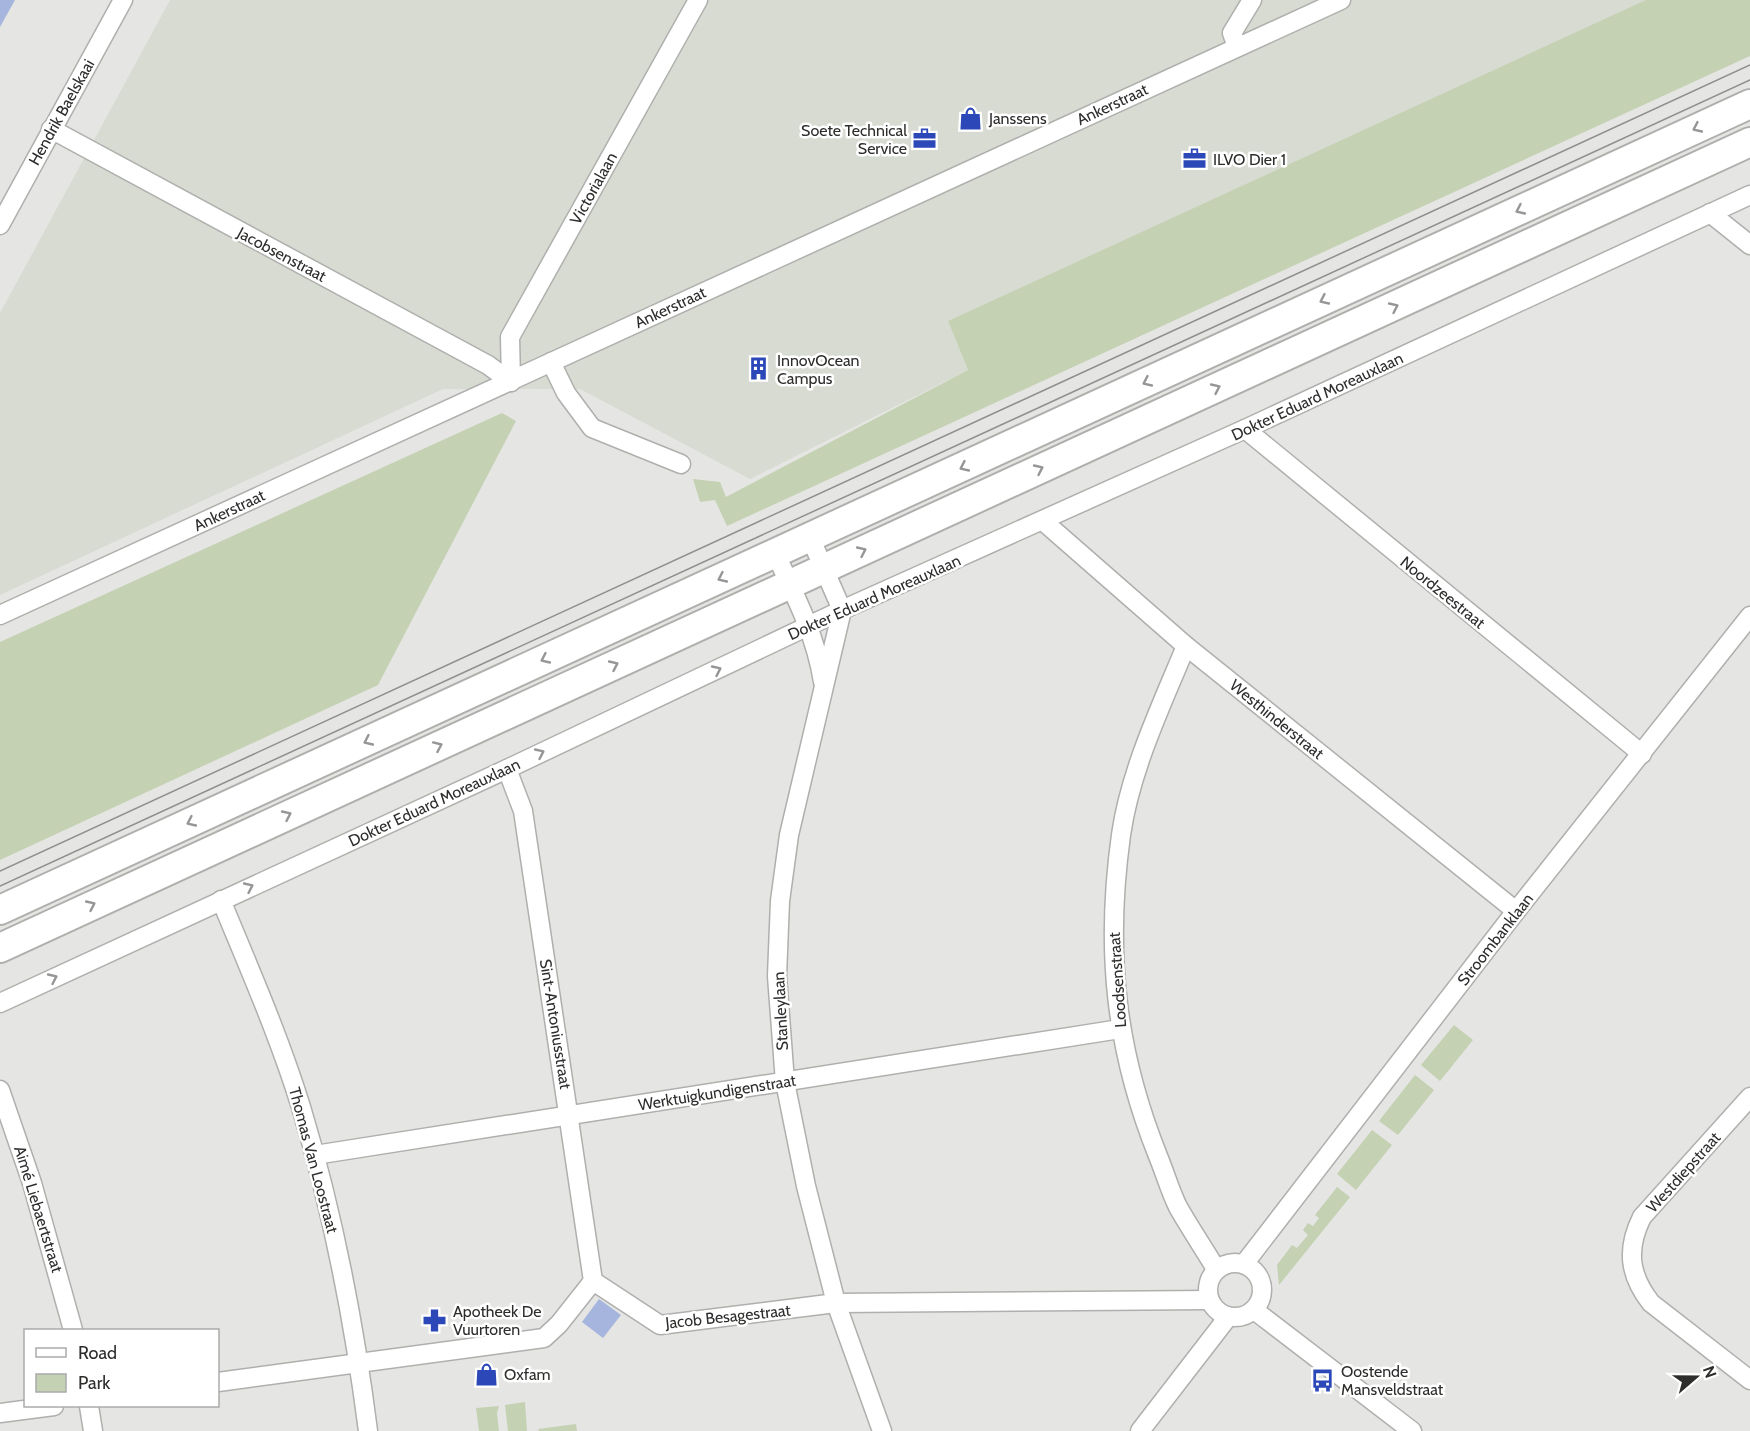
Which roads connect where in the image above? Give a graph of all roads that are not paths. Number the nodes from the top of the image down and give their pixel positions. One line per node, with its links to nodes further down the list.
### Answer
1 (123, 0): 7 (street, Hendrik Baelskaai)
2 (698, 0): 14 (street, Victorialaan)
3 (1251, 0): 5 (street)
4 (1341, 0): 5 (street, Ankerstraat)
5 (1237, 47): 13 (street, Ankerstraat)
6 (1750, 104): 18 (main road, one-way to 18)
7 (51, 129): 11 (street, Hendrik Baelskaai); 14 (street, Jacobsenstraat)
8 (1750, 142): 20 (main road, one-way to 8)
9 (1750, 195): 10 (street, Dokter Eduard Moreauxlaan)
10 (1710, 213): 12 (street); 15 (street, Dokter Eduard Moreauxlaan)
11 (0, 225)
12 (1750, 245)
13 (551, 362): 14 (street, Ankerstraat); 16 (street)
14 (511, 382): 23 (street, Ankerstraat)
15 (1245, 429): 17 (street, Dokter Eduard Moreauxlaan); 28 (street, Noordzeestraat)
16 (681, 464)
17 (1043, 521): 22 (street, Dokter Eduard Moreauxlaan); 26 (street, Westhinderstraat)
18 (810, 537): 19 (main road); 20 (street)
19 (775, 553): 21 (street, Stanleylaan); 31 (main road, one-way to 31)
20 (824, 568): 21 (main road); 22 (street)
21 (790, 584): 25 (street, Stanleylaan); 33 (main road, one-way to 21)
22 (842, 610): 25 (street, Dokter Eduard Moreauxlaan); 27 (street, Stanleylaan)
23 (0, 615)
24 (1750, 616): 28 (street, Stroombanklaan)
25 (808, 626): 27 (street, Stanleylaan); 29 (street, Dokter Eduard Moreauxlaan, one-way to 25)
26 (1186, 646): 32 (street, Westhinderstraat); 35 (street, Loodsenstraat)
27 (825, 690): 36 (street, Stanleylaan)
28 (1642, 754): 32 (street, Stroombanklaan)
29 (507, 769): 30 (street, Dokter Eduard Moreauxlaan, one-way to 29); 39 (street, Sint-Antoniusstraat)
30 (221, 900): 34 (street, Dokter Eduard Moreauxlaan, one-way to 30); 40 (street, Thomas Van Loostraat)
31 (0, 910)
32 (1516, 911): 41 (street, Stroombanklaan)
33 (0, 948)
34 (0, 1003)
35 (1120, 1029): 36 (street, Werktuigkundigenstraat); 42 (street, Loodsenstraat)
36 (785, 1082): 39 (street, Werktuigkundigenstraat); 45 (street, Stanleylaan)
37 (0, 1090): 48 (street, Aimé Liebaertstraat)
38 (1750, 1097): 50 (street, Westdiepstraat)
39 (570, 1115): 40 (street, Werktuigkundigenstraat); 43 (street, Sint-Antoniusstraat)
40 (315, 1155): 49 (street, Thomas Van Loostraat)
41 (1244, 1264): 42 (street); 46 (street)
42 (1216, 1269): 44 (street)
43 (593, 1281): 45 (street, Jacob Besagestraat); 49 (street)
44 (1209, 1300): 45 (street, Jacob Besagestraat); 47 (street)
45 (836, 1303): 57 (street, Stanleylaan)
46 (1254, 1310): 47 (street); 59 (street)
47 (1228, 1317): 58 (street)
48 (73, 1329)
49 (359, 1363): 51 (street); 56 (street, Thomas Van Loostraat)
50 (1750, 1380)
51 (219, 1383)
52 (46, 1407): 54 (street)
53 (89, 1407): 55 (street)
54 (0, 1413)
55 (93, 1431)
56 (368, 1431)
57 (882, 1431)
58 (1140, 1431)
59 (1412, 1431)

